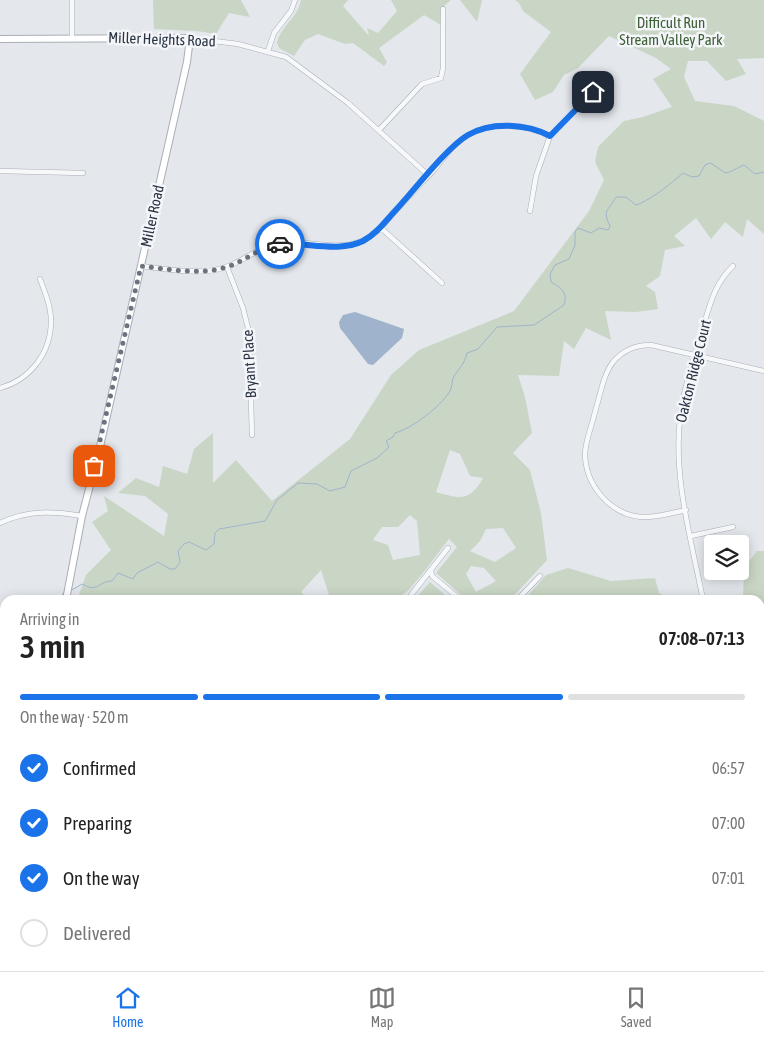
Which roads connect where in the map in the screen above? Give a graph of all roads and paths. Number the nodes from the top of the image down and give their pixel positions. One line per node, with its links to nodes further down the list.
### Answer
1 (72, 0): 5 (street)
2 (295, 0): 7 (street)
3 (443, 9): 9 (street)
4 (0, 38): 5 (street, Miller Heights Road)
5 (72, 38): 6 (street, Miller Heights Road)
6 (190, 38): 7 (street, Miller Heights Road); 16 (street, Miller Road)
7 (268, 51): 9 (street, Miller Heights Road)
8 (593, 92): 10 (street)
9 (379, 130): 13 (street, Miller Heights Road)
10 (550, 136): 13 (street); 14 (street)
11 (0, 172): 12 (street)
12 (84, 173)
13 (428, 176): 15 (street)
14 (530, 211)
15 (381, 228): 18 (street); 20 (street)
16 (141, 266): 18 (street); 26 (street, Miller Road)
17 (732, 266): 21 (street, Oakton Ridge Court)
18 (228, 267): 24 (street, Bryant Place)
19 (40, 279): 23 (street)
20 (442, 283)
21 (695, 356): 22 (street); 25 (street, Oakton Ridge Court); 25 (street)
22 (764, 371)
23 (0, 388)
24 (252, 435)
25 (686, 510): 29 (street, Oakton Ridge Court)
26 (82, 516): 27 (street); 33 (street, Miller Road)
27 (0, 523)
28 (733, 528): 29 (street)
29 (691, 536): 37 (street, Oakton Ridge Court)
30 (448, 548): 31 (street)
31 (431, 570): 34 (street); 35 (street)
32 (540, 576): 36 (street)
33 (67, 595)
34 (411, 595)
35 (454, 595)
36 (522, 595)
37 (703, 595)

